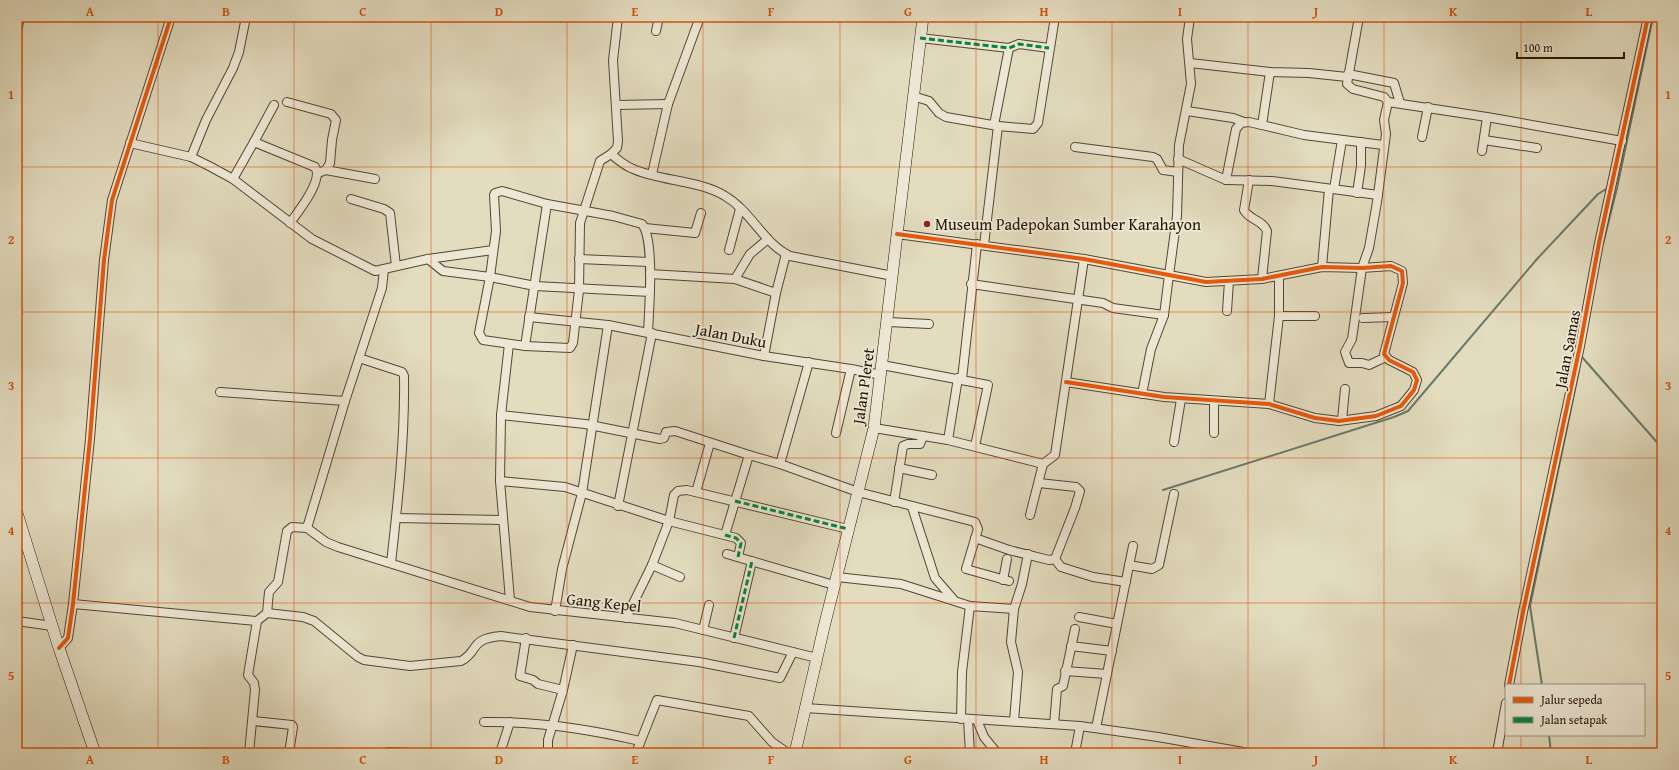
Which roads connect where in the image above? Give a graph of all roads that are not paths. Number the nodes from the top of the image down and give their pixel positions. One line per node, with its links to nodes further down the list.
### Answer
1 (20, 17): 13 (street)
2 (171, 17): 39 (street)
3 (246, 17): 45 (street)
4 (618, 17): 26 (street)
5 (659, 17): 12 (street)
6 (700, 17): 24 (street)
7 (923, 17): 14 (main road, Jalan Pleret)
8 (1055, 17): 16 (street)
9 (1190, 17): 17 (street)
10 (1359, 17): 19 (street)
11 (1648, 17): 36 (street, Jalan Samas)
12 (656, 31)
13 (17, 32)
14 (920, 38): 15 (street); 20 (main road, Jalan Pleret)
15 (1009, 48): 16 (street); 32 (street)
16 (1049, 48): 32 (street)
17 (1190, 63): 18 (street); 28 (street)
18 (1270, 72): 19 (street); 31 (street)
19 (1347, 76): 22 (street); 23 (street)
20 (913, 96): 32 (street); 64 (main road, Jalan Pleret)
21 (287, 102): 47 (street)
22 (1388, 102): 23 (street); 40 (street)
23 (1400, 103): 27 (street)
24 (668, 104): 26 (street); 49 (street)
25 (274, 105): 37 (street)
26 (617, 105): 44 (street)
27 (1428, 107): 29 (street); 33 (street)
28 (1187, 111): 30 (street); 46 (street)
29 (1488, 116): 35 (street); 36 (street)
30 (1244, 122): 31 (street); 52 (street)
31 (1262, 125): 34 (street)
32 (996, 126): 66 (street)
33 (1422, 137)
34 (1342, 140): 38 (street); 54 (street)
35 (1484, 140): 42 (street); 43 (street)
36 (1622, 141): 196 (street, Jalan Samas)
37 (254, 142): 47 (street); 50 (street)
38 (1361, 142): 40 (street); 55 (street)
39 (130, 143): 45 (street); 172 (street)
40 (1383, 145): 56 (street)
41 (1075, 146): 48 (street)
42 (1537, 148)
43 (1482, 151)
44 (611, 154): 49 (street); 60 (street)
45 (191, 157): 50 (street)
46 (1178, 159): 48 (street); 52 (street)
47 (322, 172): 51 (street); 62 (street)
48 (1178, 172): 79 (street)
49 (652, 174): 59 (street)
50 (233, 179): 62 (street)
51 (375, 179)
52 (1226, 180): 53 (street)
53 (1249, 180): 54 (street); 84 (street)
54 (1331, 189): 55 (street); 75 (street)
55 (1357, 193): 56 (street)
56 (1378, 195): 76 (street)
57 (351, 199): 74 (street)
58 (547, 204): 60 (street); 67 (street); 87 (street)
59 (740, 208): 65 (street); 68 (street)
60 (584, 210): 63 (street); 71 (street)
61 (701, 213): 63 (street)
62 (290, 223): 77 (street)
63 (645, 228): 73 (street)
64 (897, 234): 66 (street); 80 (main road, Jalan Pleret)
65 (768, 239): 69 (street); 83 (street)
66 (980, 245): 72 (street); 86 (street)
67 (493, 250): 70 (street); 82 (street)
68 (729, 250)
69 (786, 254): 80 (street); 90 (street)
70 (428, 259): 74 (street); 82 (street)
71 (578, 259): 73 (street); 88 (street)
72 (1084, 259): 79 (street); 91 (street)
73 (649, 262): 78 (street)
74 (396, 266): 77 (street)
75 (1322, 267): 76 (street); 81 (street)
76 (1362, 268): 97 (street); 108 (street)
77 (384, 269): 107 (street)
78 (650, 274): 83 (street); 89 (street)
79 (1169, 275): 85 (street); 93 (street)
80 (893, 276): 100 (main road, Jalan Pleret)
81 (1279, 276): 84 (street); 94 (street)
82 (490, 277): 87 (street); 104 (street)
83 (735, 279): 90 (street)
84 (1262, 279): 85 (street)
85 (1229, 281): 92 (street)
86 (971, 284): 91 (street); 112 (street)
87 (535, 286): 88 (street); 96 (street)
88 (578, 290): 89 (street); 99 (street)
89 (650, 292): 103 (street)
90 (776, 293): 106 (street)
91 (1078, 300): 93 (street); 113 (street)
92 (1227, 311)
93 (1164, 315): 116 (street)
94 (1278, 316): 95 (street); 120 (street)
95 (1315, 316)
96 (529, 317): 99 (street, Jalan Duku); 105 (street)
97 (1393, 317): 98 (street); 108 (street)
98 (1363, 318)
99 (576, 322): 102 (street, Jalan Duku); 105 (street)
100 (888, 322): 101 (street); 111 (main road, Jalan Pleret)
101 (929, 324)
102 (608, 325): 103 (street, Jalan Duku); 123 (street)
103 (650, 333): 106 (street, Jalan Duku); 127 (street)
104 (509, 344): 105 (street); 121 (street)
105 (525, 346)
106 (764, 356): 109 (street, Jalan Duku)
107 (359, 358): 118 (street); 150 (street)
108 (1386, 358): 122 (street)
109 (809, 362): 110 (street, Jalan Duku); 134 (street)
110 (851, 369): 111 (street, Jalan Duku); 125 (street)
111 (882, 370): 112 (street, Jalan Duku); 124 (main road, Jalan Pleret)
112 (960, 378): 129 (street); 132 (street, Jalan Duku)
113 (1066, 382): 116 (street); 135 (street)
114 (1346, 389): 122 (street)
115 (220, 392): 118 (street)
116 (1142, 394): 117 (street)
117 (1181, 399): 119 (street); 130 (street)
118 (345, 401): 153 (street)
119 (1214, 401): 120 (street); 126 (street)
120 (1269, 404): 122 (street)
121 (501, 415): 123 (street); 138 (street)
122 (1342, 420)
123 (593, 426): 127 (street); 142 (street)
124 (874, 428): 128 (street); 141 (main road, Jalan Pleret)
125 (836, 433)
126 (1214, 433)
127 (633, 434): 131 (street); 146 (street)
128 (923, 436): 129 (street); 136 (street)
129 (948, 440): 132 (street)
130 (1174, 442)
131 (710, 443): 133 (street); 140 (street)
132 (975, 446): 135 (street)
133 (748, 455): 134 (street); 144 (street)
134 (780, 464): 141 (street)
135 (1043, 464): 139 (street)
136 (899, 468): 137 (street); 145 (street)
137 (932, 475)
138 (500, 481): 142 (street); 151 (street)
139 (1039, 483): 149 (street); 162 (street)
140 (696, 492): 144 (street); 152 (street)
141 (858, 492): 145 (street); 154 (main road, Jalan Pleret)
142 (582, 493): 146 (street); 176 (street)
143 (1174, 494): 166 (street)
144 (735, 501): 154 (street); 155 (street)
145 (894, 502): 147 (street)
146 (618, 506): 152 (street)
147 (912, 507): 156 (street); 171 (street)
148 (17, 514): 183 (main road)
149 (1030, 515)
150 (396, 518): 151 (street); 164 (street)
151 (502, 520): 170 (street)
152 (669, 521): 155 (street); 165 (street)
153 (306, 528): 164 (street, Gang Kepel); 177 (street)
154 (848, 529): 168 (main road, Jalan Pleret)
155 (725, 535): 160 (street)
156 (975, 538): 159 (street); 161 (street)
157 (1133, 546): 166 (street)
158 (727, 554): 160 (street)
159 (1028, 554): 162 (street); 175 (street)
160 (738, 557): 163 (street)
161 (1007, 559)
162 (1055, 559): 169 (street)
163 (752, 562): 168 (street); 187 (street)
164 (391, 563): 170 (street, Gang Kepel)
165 (652, 564): 167 (street); 179 (street)
166 (1129, 565): 169 (street)
167 (680, 577)
168 (835, 581): 171 (street); 193 (main road, Jalan Pleret)
169 (1126, 582): 182 (street)
170 (510, 600): 176 (street, Gang Kepel)
171 (956, 602): 174 (street)
172 (74, 604): 181 (street); 190 (street)
173 (709, 605): 185 (street)
174 (970, 606): 175 (street); 200 (street)
175 (1014, 609): 203 (street)
176 (555, 611): 179 (street, Gang Kepel)
177 (267, 613): 181 (street); 186 (street)
178 (1079, 617): 182 (street)
179 (626, 618): 185 (street, Gang Kepel)
180 (17, 621): 183 (street)
181 (257, 621): 202 (street)
182 (1117, 624): 191 (street)
183 (52, 626): 190 (main road)
184 (1075, 629): 189 (street)
185 (703, 630): 187 (street, Gang Kepel)
186 (526, 638): 188 (street); 197 (street)
187 (734, 638): 192 (street, Gang Kepel)
188 (573, 645): 192 (street); 197 (street)
189 (1071, 646): 191 (street); 194 (street)
190 (59, 648): 212 (main road)
191 (1112, 651): 195 (street)
192 (793, 652): 193 (street, Gang Kepel)
193 (816, 658): 198 (main road, Jalan Pleret)
194 (1066, 671): 195 (street); 206 (street)
195 (1107, 674): 209 (street)
196 (1509, 684)
197 (563, 690): 207 (street)
198 (805, 708): 200 (street); 220 (main road, Jalan Pleret)
199 (1505, 709): 225 (street)
200 (964, 719): 201 (street); 221 (street)
201 (977, 720): 203 (street); 222 (street)
202 (253, 721): 213 (street); 214 (street)
203 (1014, 721): 206 (street)
204 (484, 722): 205 (street)
205 (510, 722): 207 (street); 216 (street)
206 (1054, 724): 208 (street)
207 (551, 725): 210 (street); 217 (street)
208 (1080, 726): 209 (street); 223 (street)
209 (1096, 728): 224 (street)
210 (640, 742): 218 (street); 219 (street)
211 (389, 752): 215 (street)
212 (95, 753)
213 (249, 753)
214 (289, 753)
215 (410, 753)
216 (500, 753)
217 (548, 753)
218 (636, 753)
219 (788, 753)
220 (795, 753)
221 (970, 753)
222 (997, 753)
223 (1075, 753)
224 (1248, 753)
225 (1497, 753)

